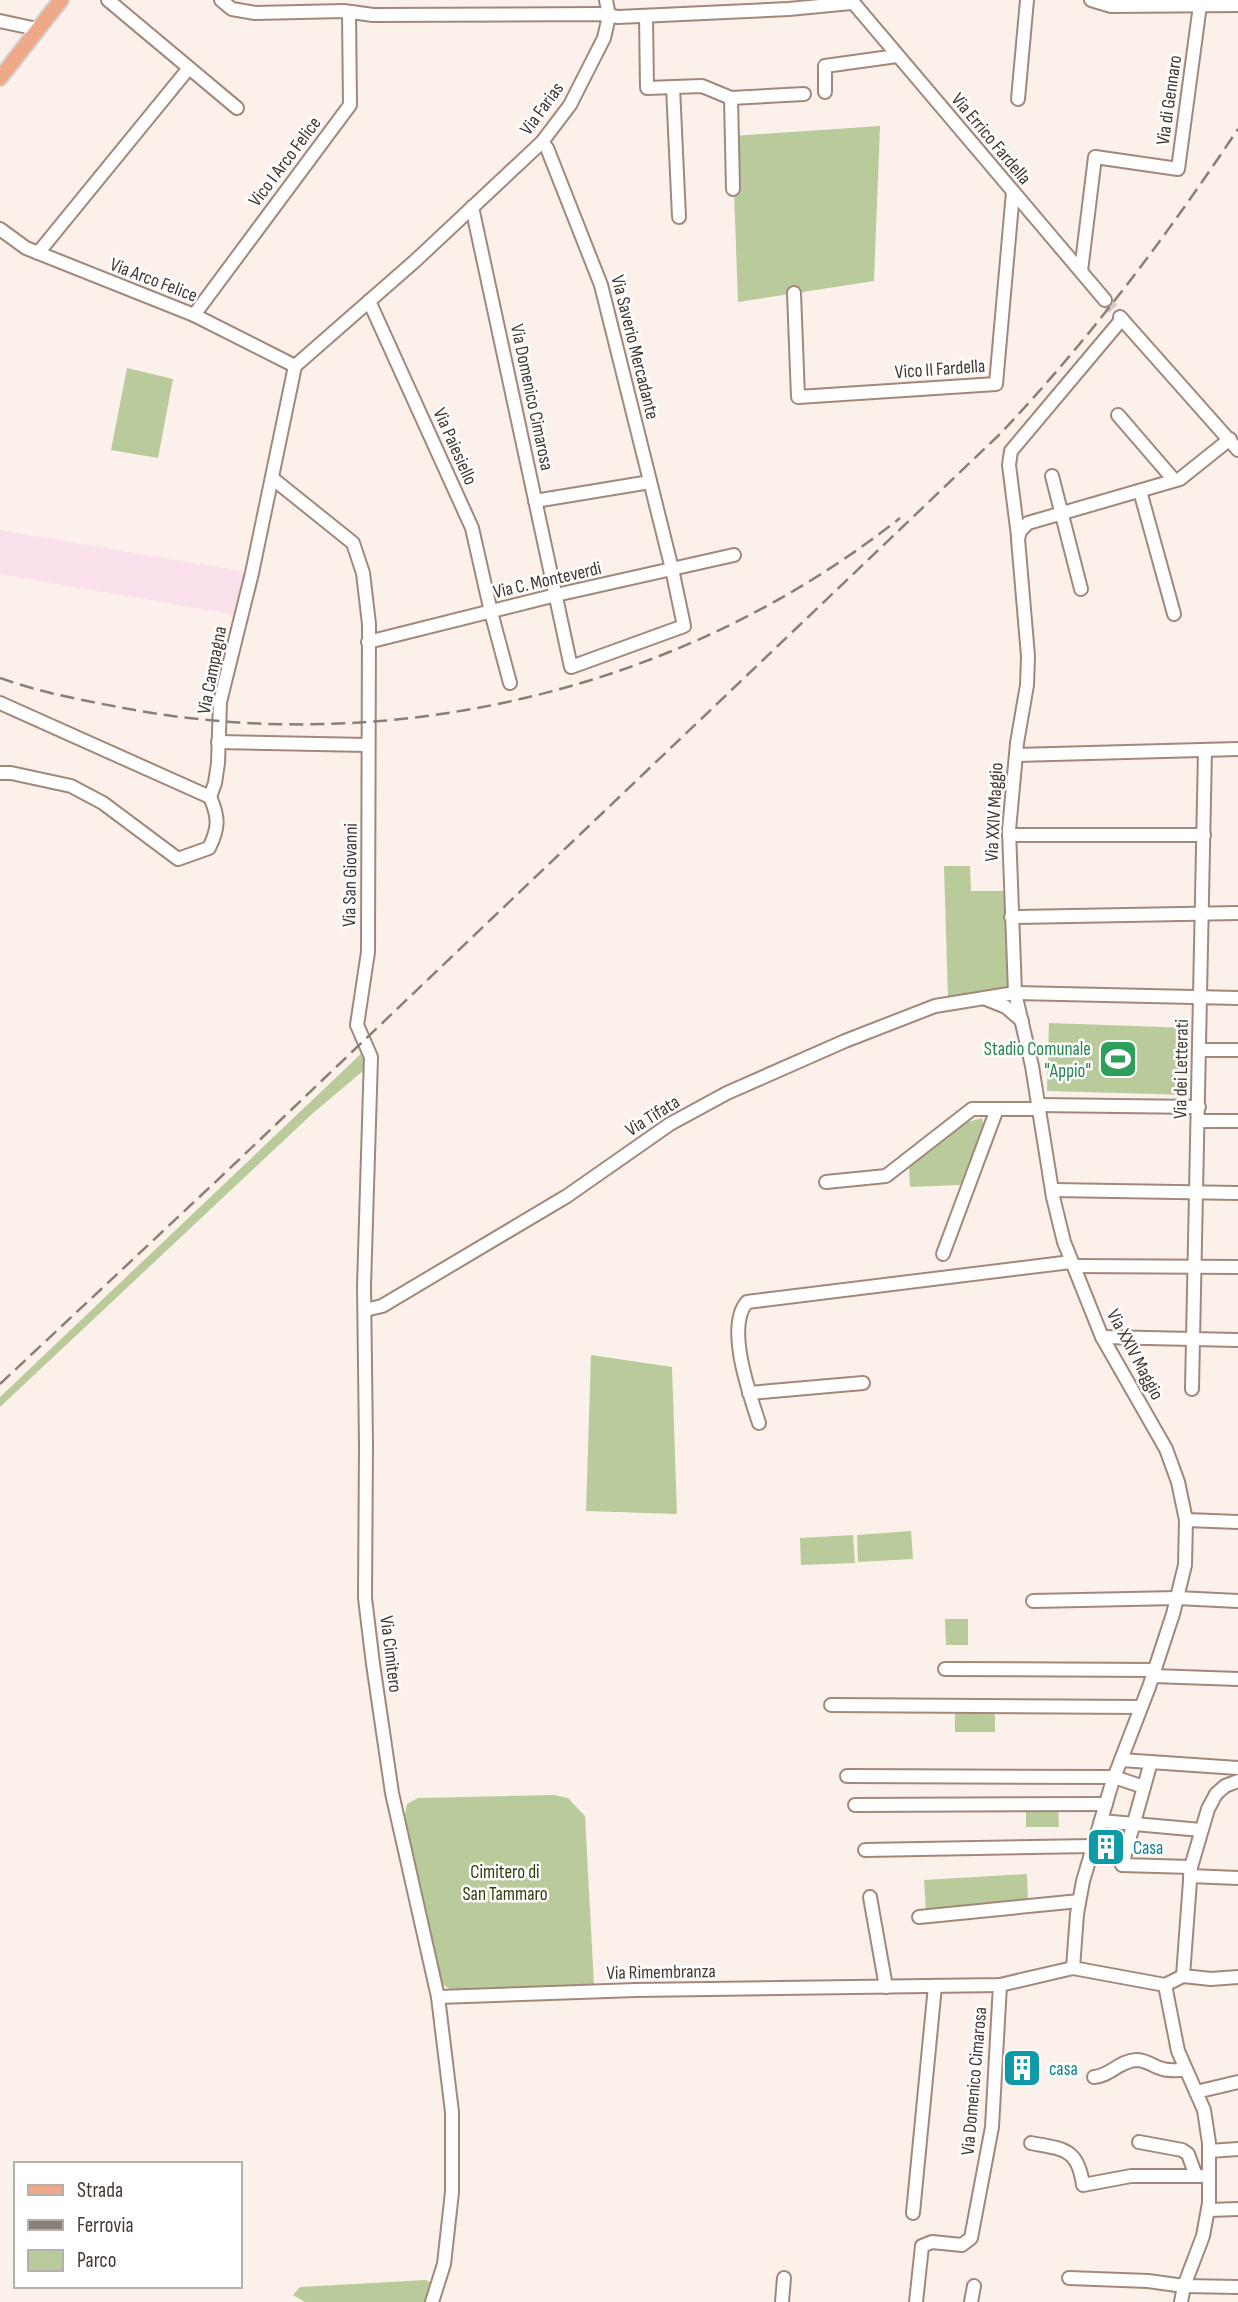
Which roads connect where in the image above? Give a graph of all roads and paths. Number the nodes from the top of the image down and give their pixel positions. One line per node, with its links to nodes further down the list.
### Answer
1 (61, 0): 16 (main road)
2 (108, 0): 18 (street)
3 (221, 0): 11 (street)
4 (377, 0): 12 (street)
5 (606, 0): 13 (street)
6 (1027, 0): 24 (street)
7 (1091, 0): 9 (street)
8 (851, 1): 14 (street); 17 (street, Via Errico Fardella)
9 (1200, 5): 10 (street); 33 (street, Via di Gennaro)
10 (1238, 5)
11 (349, 12): 12 (street); 37 (street, Vico I Arco Felice)
12 (378, 15): 13 (street)
13 (609, 16): 14 (street); 26 (street, Via Farias)
14 (646, 16): 20 (street)
15 (0, 21): 16 (street)
16 (37, 29): 19 (main road)
17 (897, 56): 21 (street); 28 (street, Via Errico Fardella)
18 (189, 68): 25 (street); 32 (street)
19 (0, 78)
20 (673, 87): 23 (street); 30 (street)
21 (825, 92)
22 (804, 94): 23 (street)
23 (731, 98): 27 (street)
24 (1018, 99)
25 (237, 108)
26 (542, 142): 29 (street, Via Farias); 45 (street, Via Saverio Mercadante)
27 (733, 189)
28 (1013, 192): 33 (street, Via Errico Fardella); 34 (street, Vico II Fardella)
29 (472, 207): 36 (street, Via Farias); 47 (street, Via Domenico Cimarosa)
30 (679, 217)
31 (0, 229): 32 (street, Via Arco Felice)
32 (37, 253): 37 (street, Via Arco Felice)
33 (1081, 271): 35 (street, Via Errico Fardella)
34 (794, 293)
35 (1105, 300)
36 (369, 301): 38 (street, Via Farias); 54 (street, Via Paiesiello)
37 (194, 315): 38 (street, Via Arco Felice)
38 (295, 366): 43 (street, Via Campagna)
39 (1118, 415): 41 (street)
40 (1234, 444): 44 (street); 49 (street)
41 (1158, 462): 44 (street); 46 (street)
42 (1052, 476): 48 (street)
43 (272, 478): 56 (street, Via San Giovanni); 59 (street, Via Campagna)
44 (1174, 480): 46 (street)
45 (650, 482): 47 (street); 51 (street, Via Saverio Mercadante)
46 (1145, 489): 48 (street); 55 (street)
47 (535, 501): 53 (street, Via Domenico Cimarosa)
48 (1061, 512): 49 (street); 52 (street)
49 (1018, 540): 61 (street, Via XXIV Maggio)
50 (734, 555): 51 (street, Via C. Monteverdi)
51 (672, 569): 53 (street, Via C. Monteverdi); 53 (street, Via Domenico Cimarosa)
52 (1081, 589)
53 (556, 595): 54 (street, Via C. Monteverdi)
54 (491, 612): 56 (street, Via C. Monteverdi); 57 (street, Via Paiesiello)
55 (1174, 614)
56 (368, 642): 60 (street, Via San Giovanni)
57 (510, 683)
58 (0, 703): 65 (street)
59 (218, 742): 60 (street); 65 (street, Via Campagna)
60 (368, 745): 91 (street, Via San Giovanni)
61 (1016, 749): 63 (street); 66 (street, Via XXIV Maggio)
62 (1238, 749): 63 (street)
63 (1205, 750): 67 (street, Via dei Letterati)
64 (0, 773): 65 (street, Via Campagna)
65 (210, 797)
66 (1009, 835): 67 (street); 70 (street, Via XXIV Maggio)
67 (1204, 835): 69 (street, Via dei Letterati)
68 (1238, 913): 69 (street)
69 (1203, 914): 70 (street); 73 (street, Via dei Letterati)
70 (1011, 917): 71 (street, Via XXIV Maggio)
71 (1015, 993): 72 (street, Via Tifata); 73 (street, Via Tifata); 75 (street, Via XXIV Maggio)
72 (982, 998): 75 (street); 91 (street, Via Tifata)
73 (1201, 998): 74 (street, Via Tifata); 76 (street, Via dei Letterati)
74 (1238, 998)
75 (1022, 1021): 78 (street, Via XXIV Maggio)
76 (1200, 1050): 77 (street); 79 (street, Via dei Letterati)
77 (1238, 1050)
78 (1038, 1107): 79 (street); 80 (street); 84 (street, Via XXIV Maggio)
79 (1199, 1107): 81 (street, Via dei Letterati)
80 (997, 1109): 83 (street); 87 (street)
81 (1199, 1121): 82 (street); 85 (street, Via dei Letterati)
82 (1238, 1122)
83 (826, 1182)
84 (1052, 1190): 85 (street); 88 (street, Via XXIV Maggio)
85 (1197, 1193): 86 (street); 89 (street, Via dei Letterati)
86 (1238, 1193)
87 (943, 1254)
88 (1072, 1264): 89 (street); 92 (street, Via XXIV Maggio); 97 (street)
89 (1196, 1267): 90 (street); 93 (street, Via dei Letterati)
90 (1238, 1267)
91 (365, 1310): 135 (street, Via Cimitero)
92 (1102, 1337): 93 (street); 99 (street, Via XXIV Maggio)
93 (1195, 1339): 94 (street); 96 (street, Via dei Letterati)
94 (1238, 1340)
95 (863, 1383): 97 (street)
96 (1192, 1388)
97 (749, 1392): 98 (street)
98 (760, 1423)
99 (1186, 1520): 100 (street); 101 (street, Via XXIV Maggio)
100 (1238, 1522)
101 (1177, 1598): 102 (street); 103 (street); 105 (street, Via XXIV Maggio)
102 (1033, 1601)
103 (1238, 1601)
104 (945, 1669): 105 (street)
105 (1154, 1673): 106 (street); 108 (street, Via XXIV Maggio)
106 (1238, 1679)
107 (831, 1705): 108 (street)
108 (1141, 1707): 109 (street, Via XXIV Maggio)
109 (1121, 1760): 110 (street); 113 (street, Via XXIV Maggio)
110 (1152, 1762): 111 (street); 115 (street)
111 (1238, 1768)
112 (847, 1776): 113 (street)
113 (1114, 1777): 115 (street); 116 (street, Via XXIV Maggio)
114 (1238, 1781): 120 (street)
115 (1144, 1787): 119 (street)
116 (1106, 1804): 117 (street); 118 (street, Via XXIV Maggio)
117 (855, 1805)
118 (1101, 1821): 119 (street); 121 (street, Via XXIV Maggio)
119 (1134, 1824): 120 (street); 123 (street)
120 (1201, 1830): 123 (street)
121 (1094, 1846): 122 (street); 126 (street, Via XXIV Maggio)
122 (865, 1850)
123 (1191, 1871): 124 (street); 129 (street)
124 (1238, 1878)
125 (870, 1897): 134 (street)
126 (1079, 1901): 127 (street); 128 (street, Via XXIV Maggio)
127 (919, 1917)
128 (1073, 1968): 131 (street, Via Rimembranza); 132 (street)
129 (1183, 1976): 130 (street); 132 (street)
130 (1238, 1977)
131 (1000, 1985): 133 (street, Via Rimembranza); 155 (street, Via Domenico Cimarosa)
132 (1166, 1985): 136 (street)
133 (934, 1986): 134 (street, Via Rimembranza); 147 (street)
134 (886, 1987): 135 (street, Via Rimembranza)
135 (438, 1997): 153 (street, Via Cimitero)
136 (1186, 2070): 137 (street); 139 (street)
137 (1094, 2077)
138 (1238, 2082): 139 (street)
139 (1196, 2092): 143 (street)
140 (1139, 2142): 144 (street)
141 (1031, 2143): 144 (street)
142 (1238, 2149): 143 (street)
143 (1209, 2151): 144 (street)
144 (1202, 2176): 146 (street)
145 (1238, 2209): 146 (street)
146 (1208, 2210): 151 (street)
147 (913, 2213)
148 (784, 2278): 154 (street)
149 (1069, 2278): 151 (street)
150 (974, 2286): 156 (street)
151 (1184, 2286): 152 (street); 157 (street)
152 (1238, 2287)
153 (432, 2302)
154 (782, 2302)
155 (916, 2302)
156 (971, 2302)
157 (1181, 2302)

